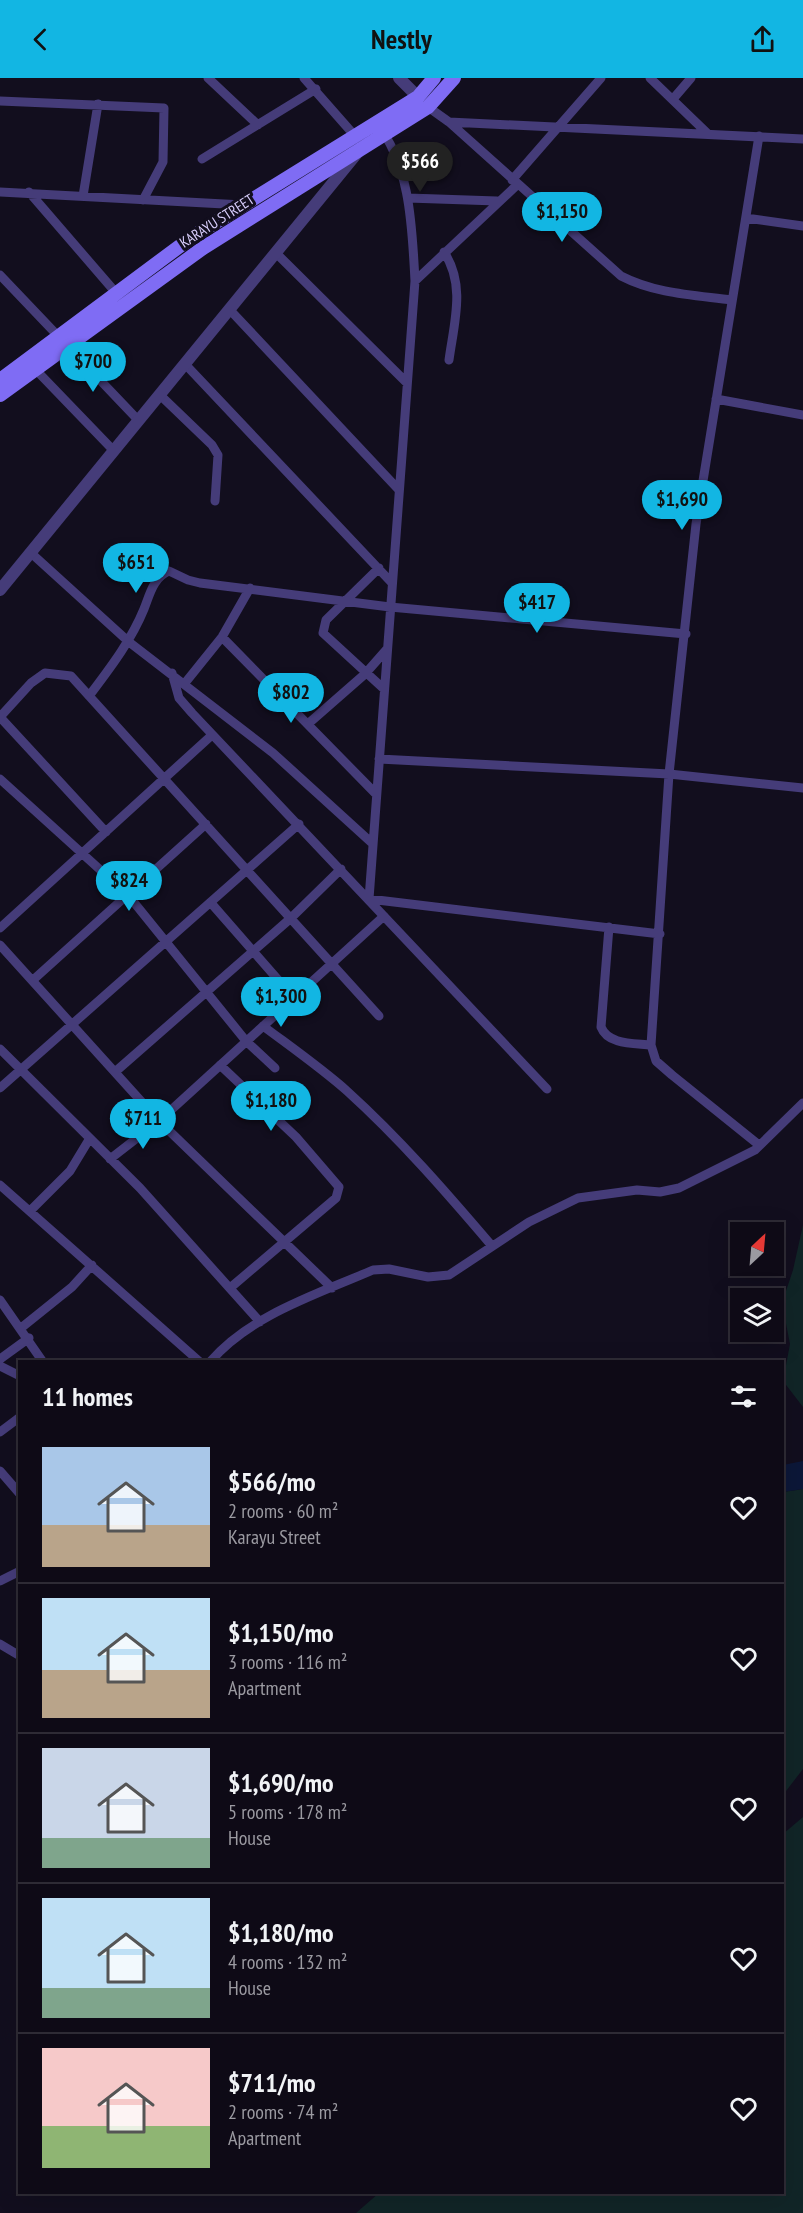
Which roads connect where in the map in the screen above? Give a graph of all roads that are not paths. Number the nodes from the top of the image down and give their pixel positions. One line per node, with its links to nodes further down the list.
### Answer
1 (208, 78): 16 (street)
2 (304, 78): 9 (street)
3 (399, 78): 10 (street)
4 (434, 78): 10 (main road, KARAYU STREET)
5 (454, 78): 14 (main road, KARAYU STREET)
6 (601, 78): 17 (street)
7 (650, 78): 11 (street)
8 (691, 78): 11 (street)
9 (316, 89): 16 (street); 22 (street)
10 (418, 97): 14 (main road); 18 (main road, KARAYU STREET)
11 (673, 99): 19 (street)
12 (0, 101): 13 (street)
13 (98, 104): 27 (street); 29 (street)
14 (428, 107): 15 (street); 18 (main road, KARAYU STREET)
15 (449, 122): 17 (street); 24 (street)
16 (258, 125): 23 (street)
17 (561, 127): 19 (street); 24 (street)
18 (380, 128): 22 (main road, KARAYU STREET); 28 (street)
19 (707, 133): 20 (street)
20 (759, 136): 21 (street); 32 (street)
21 (803, 139)
22 (359, 141): 31 (main road, KARAYU STREET); 35 (street); 43 (main road, KARAYU STREET)
23 (202, 159)
24 (515, 183): 30 (street); 41 (street)
25 (0, 192): 26 (street)
26 (29, 192): 27 (street); 40 (street)
27 (83, 196): 29 (street)
28 (408, 198): 30 (street); 37 (street)
29 (143, 200): 31 (street)
30 (497, 201): 34 (street)
31 (243, 206): 40 (main road, KARAYU STREET)
32 (746, 218): 33 (street); 41 (street)
33 (803, 226)
34 (444, 252): 37 (street); 44 (street)
35 (276, 253): 42 (street); 48 (street)
36 (0, 275): 38 (street)
37 (415, 281): 48 (street)
38 (9, 285): 39 (street); 43 (street)
39 (0, 292)
40 (117, 294): 43 (main road, KARAYU STREET)
41 (732, 300): 51 (street)
42 (230, 310): 45 (street); 55 (street)
43 (61, 342): 46 (main road, KARAYU STREET); 47 (main road, KARAYU STREET); 53 (street)
44 (449, 360)
45 (185, 364): 49 (street); 58 (street)
46 (35, 369): 50 (main road, KARAYU STREET); 54 (street)
47 (0, 380)
48 (407, 383): 55 (street)
49 (160, 395): 53 (street); 56 (street)
50 (0, 396)
51 (716, 399): 52 (street); 64 (street)
52 (803, 415)
53 (139, 421): 54 (street)
54 (114, 451): 57 (street)
55 (399, 489): 59 (street)
56 (215, 501)
57 (31, 553): 61 (street); 66 (street)
58 (379, 568): 59 (street); 62 (street)
59 (392, 583): 63 (street)
60 (250, 588): 62 (street); 65 (street); 66 (street)
61 (0, 590)
62 (346, 601): 63 (street); 69 (street)
63 (390, 607): 64 (street); 67 (street)
64 (686, 634): 77 (street)
65 (222, 638): 70 (street); 74 (street)
66 (129, 642): 68 (street); 72 (street)
67 (387, 649): 69 (street); 71 (street)
68 (172, 673): 70 (street); 75 (street)
69 (365, 674): 71 (street); 74 (street)
70 (185, 683): 85 (street)
71 (384, 690): 76 (street)
72 (89, 696): 73 (street); 78 (street)
73 (0, 717): 84 (street)
74 (309, 723): 81 (street)
75 (212, 735): 78 (street); 83 (street)
76 (379, 759): 77 (street); 81 (street)
77 (669, 774): 80 (street); 96 (street)
78 (164, 778): 82 (street); 84 (street)
79 (0, 779): 86 (street)
80 (803, 788)
81 (376, 794): 85 (street)
82 (206, 824): 88 (street); 89 (street)
83 (299, 824): 87 (street); 88 (street)
84 (106, 831): 86 (street)
85 (373, 844): 90 (street)
86 (82, 853): 89 (street); 95 (street)
87 (341, 869): 90 (street); 93 (street)
88 (248, 870): 91 (street); 93 (street)
89 (128, 895): 97 (street); 101 (street)
90 (369, 899): 92 (street); 94 (street)
91 (211, 903): 97 (street); 99 (street)
92 (384, 915): 100 (street); 115 (street)
93 (291, 918): 99 (street); 100 (street)
94 (609, 927): 96 (street); 108 (street)
95 (0, 928)
96 (660, 934): 108 (street)
97 (167, 942): 102 (street); 105 (street)
98 (0, 945): 101 (street)
99 (253, 951): 102 (street); 103 (street)
100 (332, 963): 103 (street); 104 (street)
101 (33, 980): 105 (street)
102 (205, 992): 107 (street); 113 (street)
103 (294, 998): 106 (street)
104 (379, 1016)
105 (73, 1024): 112 (street); 113 (street)
106 (263, 1026): 107 (street); 124 (street)
107 (246, 1041): 110 (street); 111 (street)
108 (651, 1045): 119 (street)
109 (0, 1049): 112 (street)
110 (220, 1065): 117 (street); 123 (street)
111 (275, 1068)
112 (21, 1069): 114 (street); 118 (street)
113 (115, 1072): 117 (street)
114 (0, 1088)
115 (548, 1089)
116 (803, 1103): 119 (street)
117 (159, 1120): 120 (street); 123 (street)
118 (90, 1138): 120 (street); 122 (street)
119 (759, 1146): 124 (street)
120 (110, 1159): 126 (street)
121 (0, 1185): 122 (street)
122 (30, 1211): 125 (street)
123 (283, 1241): 126 (street); 127 (street)
124 (492, 1246): 127 (street)
125 (92, 1265): 130 (street); 134 (street)
126 (230, 1288): 129 (street)
127 (332, 1288): 129 (street)
128 (0, 1300): 130 (street)
129 (260, 1322): 135 (street)
130 (21, 1328): 131 (street)
131 (29, 1338): 132 (street); 133 (street)
132 (2, 1355)
133 (42, 1360)
134 (198, 1360)
135 (212, 1360)
136 (0, 1366): 137 (street)
137 (18, 1375)
138 (18, 1418): 139 (street)
139 (0, 1432)
140 (0, 1471): 141 (street)
141 (18, 1492)
142 (18, 1572): 143 (street)
143 (0, 1581)
144 (0, 1644): 145 (street)
145 (18, 1655)

